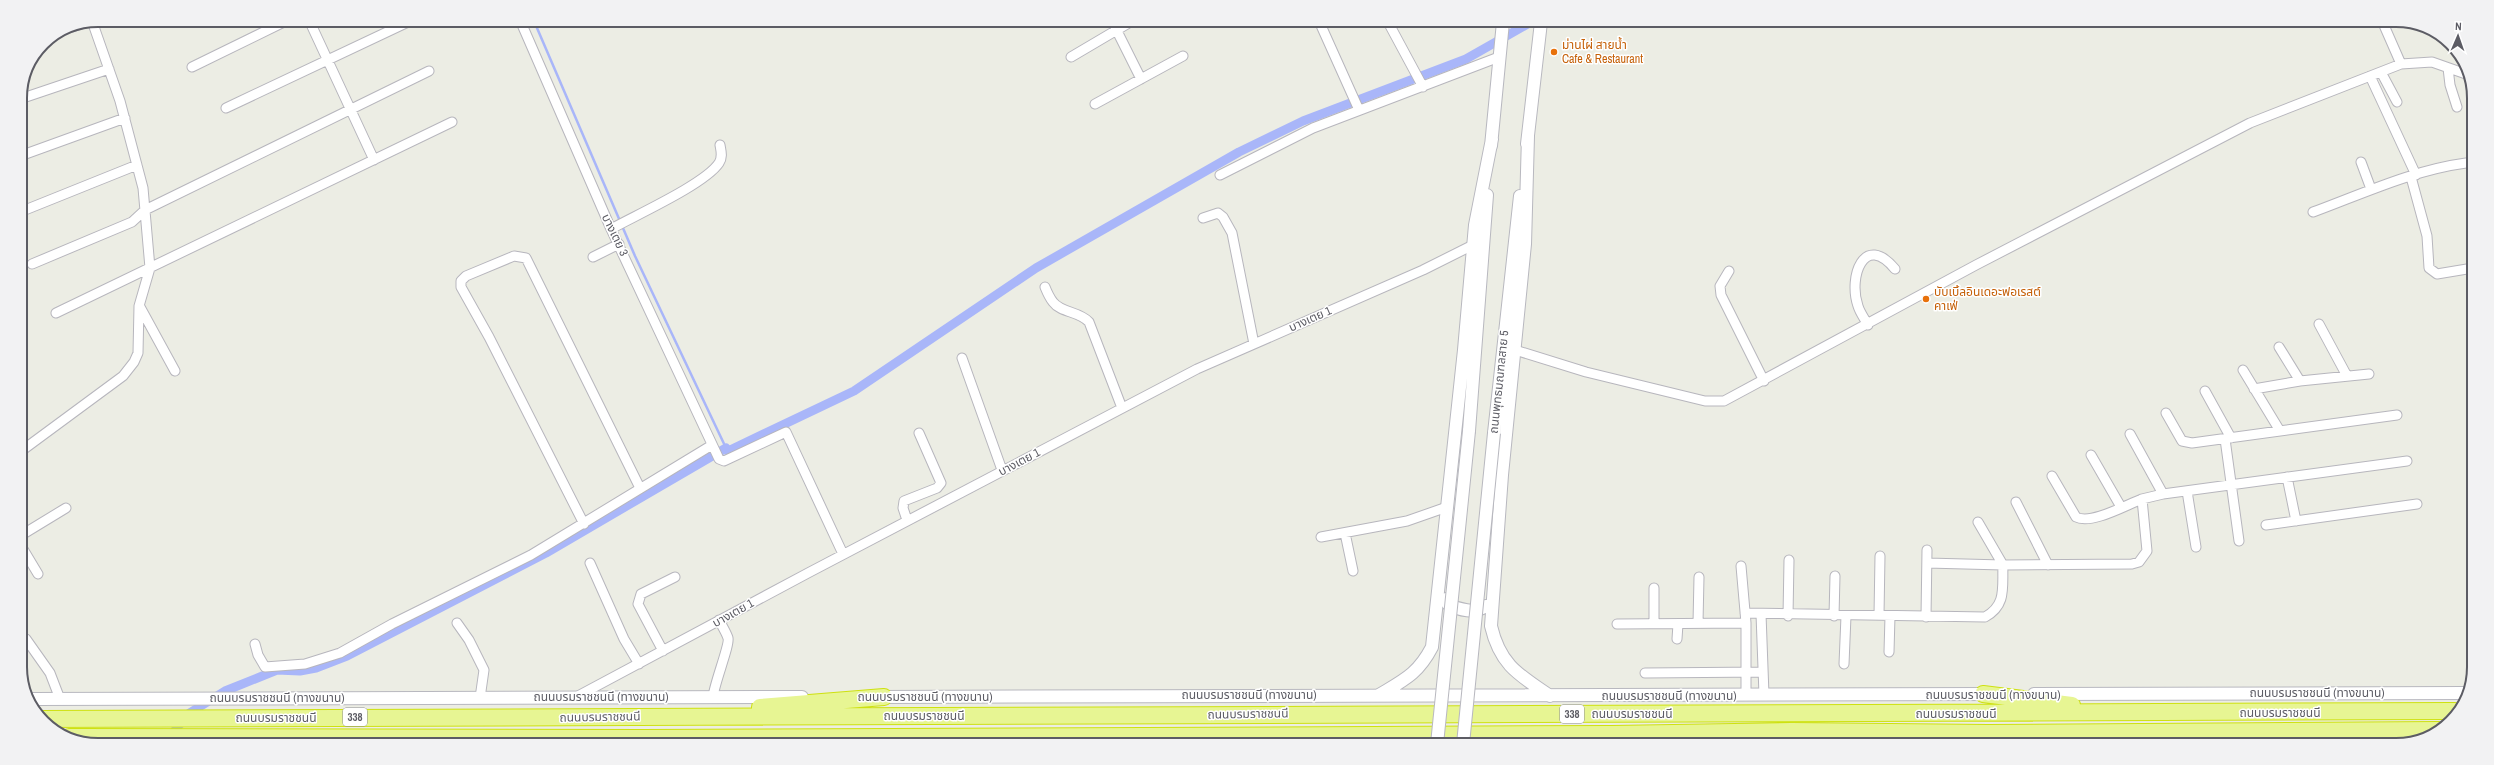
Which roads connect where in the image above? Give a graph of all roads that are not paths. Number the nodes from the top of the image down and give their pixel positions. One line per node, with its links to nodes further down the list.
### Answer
1 (94, 27): 21 (street)
2 (274, 27): 19 (street)
3 (312, 27): 17 (street)
4 (398, 27): 17 (street)
5 (523, 27): 52 (street, บางเตย 3)
6 (1115, 27): 13 (street)
7 (1121, 27): 13 (street)
8 (1322, 27): 31 (street)
9 (1391, 27): 27 (street)
10 (1502, 27): 14 (main road)
11 (1540, 27): 37 (main road, ถนนพุทธมณฑลสาย 5)
12 (2385, 27): 18 (street)
13 (1116, 30): 16 (street); 26 (street)
14 (1499, 54): 27 (street); 38 (main road)
15 (1183, 56): 26 (street)
16 (1071, 57)
17 (328, 60): 33 (street); 34 (street)
18 (2401, 64): 20 (street); 23 (street)
19 (192, 67)
20 (2448, 68): 24 (street); 32 (street)
21 (108, 69): 28 (street); 35 (street)
22 (429, 71): 34 (street)
23 (2381, 72): 25 (street); 29 (street)
24 (2463, 73)
25 (2370, 76): 46 (street); 65 (street)
26 (1140, 79): 30 (street)
27 (1422, 84): 31 (street)
28 (27, 97)
29 (2397, 102)
30 (1095, 104)
31 (1358, 107): 45 (street)
32 (2457, 107)
33 (226, 108)
34 (352, 109): 41 (street); 49 (street)
35 (125, 118): 40 (street); 44 (street)
36 (452, 122): 41 (street)
37 (1528, 136): 68 (main road); 177 (main road, ถนนพุทธมณฑลสาย 5, bridge)
38 (1492, 139): 54 (main road); 176 (main road, bridge)
39 (720, 145): 52 (street)
40 (27, 153)
41 (374, 160): 57 (street)
42 (2361, 162): 47 (street)
43 (2466, 162): 46 (street)
44 (137, 165): 48 (street); 49 (street)
45 (1220, 175)
46 (2413, 176): 47 (street); 59 (street)
47 (2371, 189): 50 (street)
48 (27, 209)
49 (145, 210): 56 (street); 57 (street)
50 (2313, 212)
51 (1203, 218): 66 (street)
52 (614, 228): 53 (street, บางเตย 3)
53 (619, 244): 55 (street); 86 (street, บางเตย 3)
54 (1473, 245): 66 (street, บางเตย 1); 100 (main road)
55 (593, 257)
56 (32, 264)
57 (150, 268): 62 (street); 63 (street)
58 (1895, 269): 65 (street)
59 (2467, 269)
60 (1729, 271): 74 (street)
61 (1045, 287): 78 (street)
62 (139, 306): 71 (street); 85 (street)
63 (56, 313)
64 (2319, 324): 73 (street)
65 (1868, 326): 74 (street)
66 (1254, 344): 78 (street, บางเตย 1)
67 (2279, 347): 75 (street)
68 (1515, 350): 74 (street); 129 (main road)
69 (962, 358): 89 (street)
70 (2243, 370): 76 (street)
71 (175, 371)
72 (2369, 374): 73 (street)
73 (2347, 376): 75 (street)
74 (1764, 381)
75 (2300, 381): 76 (street)
76 (2254, 389): 81 (street)
77 (2205, 391): 84 (street)
78 (1122, 408): 89 (street, บางเตย 1)
79 (2166, 413): 84 (street)
80 (2397, 415): 81 (street)
81 (2280, 431): 84 (street)
82 (919, 433): 102 (street)
83 (2130, 434): 95 (street)
84 (2228, 439): 92 (street)
85 (27, 447)
86 (712, 447): 93 (street); 113 (street, บางเตย 3)
87 (2091, 455): 99 (street)
88 (2407, 461): 91 (street)
89 (1002, 470): 102 (street, บางเตย 1)
90 (2052, 476): 99 (street)
91 (2287, 477): 92 (street); 103 (street)
92 (2232, 486): 94 (street); 110 (street)
93 (640, 488): 105 (street); 105 (street)
94 (2187, 491): 95 (street); 111 (street)
95 (2163, 494): 96 (street)
96 (2142, 499): 99 (street); 120 (street)
97 (2016, 502): 120 (street)
98 (2417, 504): 103 (street)
99 (2121, 506)
100 (1448, 507): 108 (street); 127 (main road)
101 (66, 508): 107 (street)
102 (907, 520): 113 (street, บางเตย 1)
103 (2296, 521): 106 (street)
104 (1978, 522): 119 (street)
105 (584, 524): 147 (street)
106 (2266, 525)
107 (27, 532)
108 (1345, 533): 109 (street); 122 (street)
109 (1321, 537)
110 (2239, 541)
111 (2196, 547)
112 (1927, 550): 118 (street)
113 (843, 554): 138 (street, บางเตย 1)
114 (27, 556): 123 (street)
115 (1880, 556): 132 (street)
116 (1789, 560): 133 (street)
117 (590, 563): 150 (street)
118 (1927, 563): 119 (street); 137 (street)
119 (2003, 565): 120 (street); 137 (street)
120 (2048, 565)
121 (1741, 566): 130 (street)
122 (1354, 570)
123 (38, 574)
124 (1835, 576): 134 (street)
125 (675, 577): 148 (street)
126 (1699, 577): 141 (street)
127 (1440, 581): 129 (main road); 157 (main road)
128 (1654, 588): 140 (street)
129 (1492, 594): 158 (main road)
130 (1745, 613): 131 (street); 142 (street)
131 (1761, 614): 133 (street); 153 (street)
132 (1879, 615): 135 (street); 136 (street)
133 (1788, 616): 134 (street)
134 (1834, 616): 135 (street)
135 (1846, 616): 151 (street)
136 (1890, 616): 137 (street); 149 (street)
137 (1926, 617)
138 (719, 620): 148 (street, บางเตย 1); 161 (street)
139 (457, 623): 163 (street)
140 (1654, 623): 143 (street); 144 (street)
141 (1698, 623): 142 (street); 144 (street)
142 (1746, 623): 152 (street)
143 (1617, 624)
144 (1678, 624): 145 (street)
145 (1677, 639)
146 (27, 640): 166 (street)
147 (255, 644)
148 (663, 651): 150 (street, บางเตย 1)
149 (1889, 652)
150 (639, 664): 164 (street, บางเตย 1)
151 (1844, 664)
152 (1746, 672): 153 (street); 154 (street); 159 (street)
153 (1763, 672): 160 (street)
154 (1645, 673)
155 (2462, 693): 156 (main road, ถนนบรมราชชนนี (ทางขนาน) / 338)
156 (1983, 694): 160 (main road, ถนนบรมราชชนนี (ทางขนาน) / 338); 168 (highway)
157 (1378, 695): 158 (main road, ถนนบรมราชชนนี (ทางขนาน) / 338); 162 (main road, ถนนบรมราชชนนี (ทางขนาน) / 338)
158 (1550, 696): 159 (main road, ถนนบรมราชชนนี (ทางขนาน) / 338)
159 (1746, 696): 160 (main road, ถนนบรมราชชนนี (ทางขนาน) / 338)
160 (1764, 696)
161 (712, 697): 162 (main road, ถนนบรมราชชนนี (ทางขนาน) / 338); 164 (main road, ถนนบรมราชชนนี (ทางขนาน) / 338)
162 (884, 697): 169 (highway)
163 (480, 698): 164 (main road, ถนนบรมราชชนนี (ทางขนาน) / 338); 166 (main road, ถนนบรมราชชนนี (ทางขนาน) / 338)
164 (575, 698)
165 (35, 699): 166 (main road, ถนนบรมราชชนนี (ทางขนาน) / 338)
166 (60, 699)
167 (2451, 711): 168 (highway, ถนนบรมราชชนนี / 338)
168 (2149, 714): 169 (highway, ถนนบรมราชชนนี / 338)
169 (689, 716): 170 (highway, ถนนบรมราชชนนี / 338)
170 (50, 719)
171 (2428, 730): 172 (highway, ถนนบรมราชชนนี / 338)
172 (2155, 732): 174 (highway, ถนนบรมราชชนนี / 338); 178 (highway)
173 (89, 737): 174 (highway, ถนนบรมราชชนนี / 338)
174 (703, 737): 175 (highway)
175 (710, 738)
176 (1438, 738)
177 (1464, 738)
178 (2076, 738)

